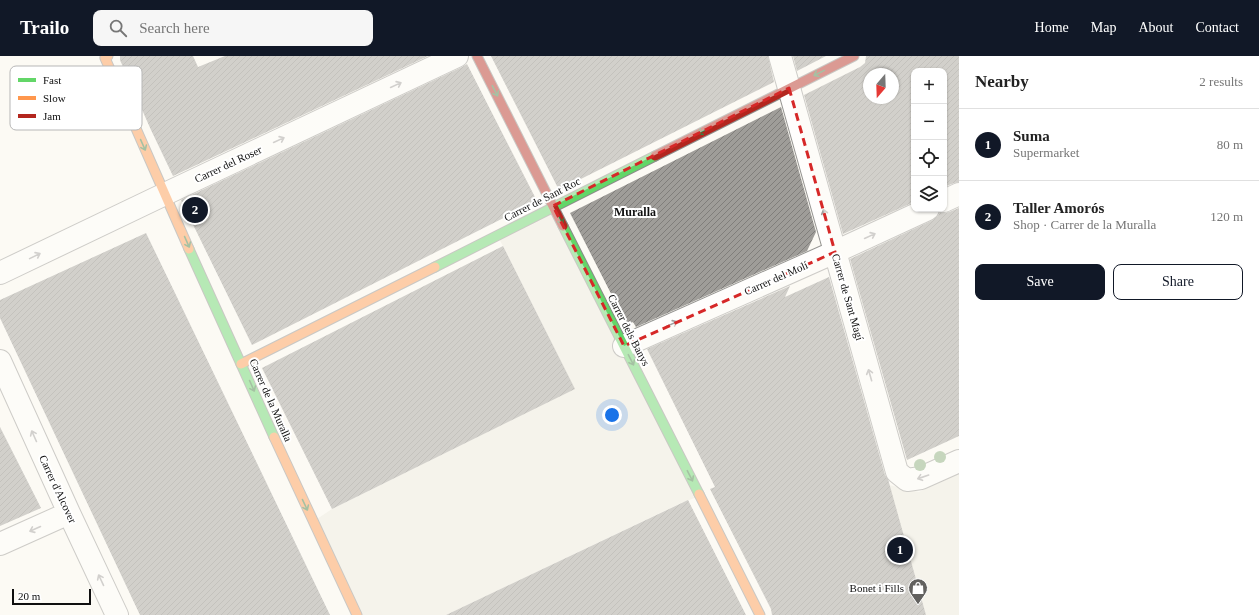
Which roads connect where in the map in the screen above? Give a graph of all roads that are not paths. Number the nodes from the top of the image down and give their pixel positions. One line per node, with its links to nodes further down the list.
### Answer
1 (457, 56): 7 (street, Carrer del Roser, one-way to 1)
2 (478, 56): 10 (street, Carrer dels Banys, one-way to 10)
3 (780, 56): 5 (street, Carrer de Sant Magí)
4 (854, 56): 5 (street, Carrer de Sant Roc, one-way to 5)
5 (789, 88): 10 (street, Carrer de Sant Roc, one-way to 10); 12 (street, Carrer de Sant Magí, one-way to 5)
6 (137, 130): 7 (street, Carrer de la Muralla, one-way to 7)
7 (165, 194): 13 (street, Carrer del Roser, one-way to 7); 16 (street, Carrer de la Muralla, one-way to 16)
8 (959, 194): 9 (street)
9 (947, 200)
10 (553, 206): 14 (street, Carrer dels Banys, one-way to 14); 16 (street, Carrer de Sant Roc)
11 (922, 212): 12 (street, Carrer del Molí, one-way to 11)
12 (835, 252): 14 (street, Carrer del Molí, one-way to 12); 17 (street, Carrer de Sant Magí, one-way to 12)
13 (0, 273)
14 (624, 346): 22 (street, Carrer dels Banys, one-way to 22)
15 (0, 361): 18 (street, Carrer d'Alcover, one-way to 15)
16 (242, 364): 21 (street, Carrer de la Muralla, one-way to 21)
17 (959, 461)
18 (69, 513): 19 (street, one-way to 19); 20 (street, Carrer d'Alcover, one-way to 18)
19 (0, 544)
20 (117, 615)
21 (357, 615)
22 (760, 615)

